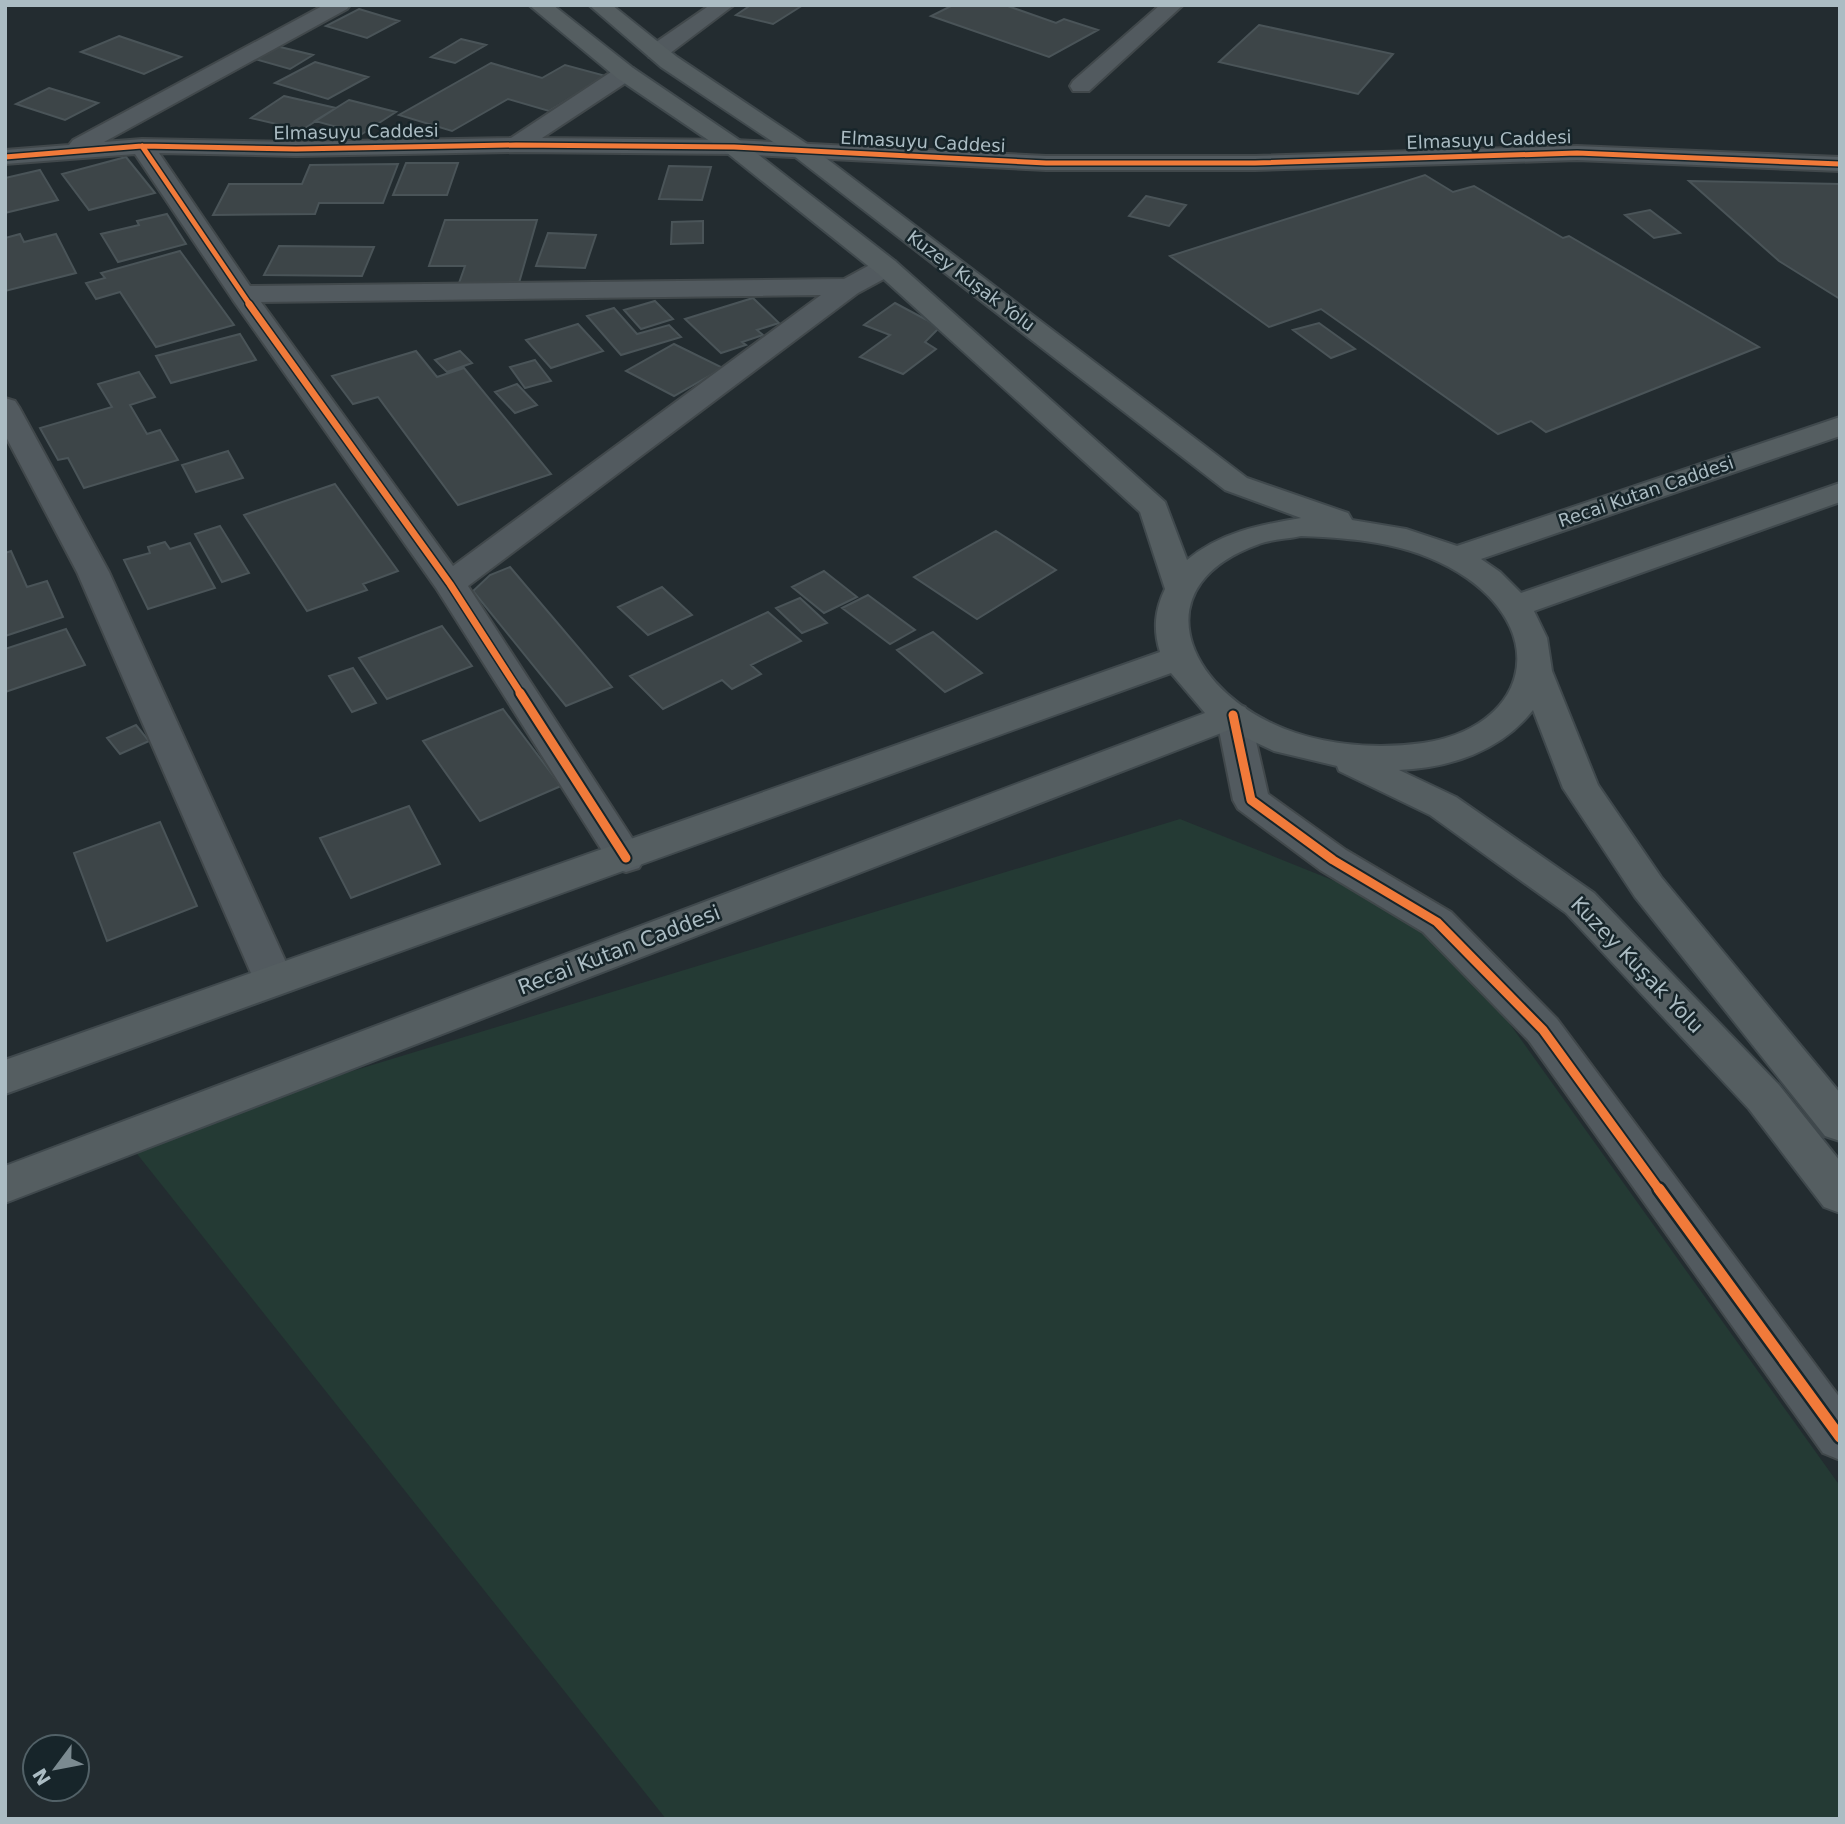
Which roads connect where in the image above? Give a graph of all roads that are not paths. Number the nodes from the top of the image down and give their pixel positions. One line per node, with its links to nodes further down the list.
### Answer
1 (340, 5): 12 (street)
2 (539, 5): 7 (main road, Kuzey Kuşak Yolu)
3 (599, 5): 6 (main road, Kuzey Kuşak Yolu)
4 (724, 5): 6 (street)
5 (1173, 5): 8 (street)
6 (657, 52): 13 (main road, Kuzey Kuşak Yolu)
7 (625, 73): 9 (street); 11 (main road, Kuzey Kuşak Yolu)
8 (1081, 86)
9 (516, 145): 10 (street, Elmasuyu Caddesi); 11 (street, Elmasuyu Caddesi)
10 (142, 146): 12 (street, Elmasuyu Caddesi); 18 (street)
11 (734, 147): 13 (street, Elmasuyu Caddesi); 16 (main road, Kuzey Kuşak Yolu)
12 (69, 151): 14 (street, Elmasuyu Caddesi)
13 (802, 151): 15 (street, Elmasuyu Caddesi); 22 (main road, Kuzey Kuşak Yolu)
14 (5, 157)
15 (1840, 164)
16 (886, 267): 17 (street); 25 (main road, Kuzey Kuşak Yolu)
17 (849, 287): 18 (street); 24 (street)
18 (242, 294): 24 (street)
19 (5, 407): 32 (street)
20 (1840, 426): 23 (main road, Recai Kutan Caddesi)
21 (1840, 492): 26 (main road)
22 (1359, 528): 23 (main road); 25 (main road)
23 (1452, 558): 26 (main road)
24 (450, 584): 31 (street)
25 (1180, 587): 27 (main road)
26 (1513, 607): 28 (main road)
27 (1178, 658): 29 (main road); 31 (main road)
28 (1535, 670): 30 (main road); 34 (main road)
29 (1233, 715): 30 (main road); 35 (main road, Recai Kutan Caddesi); 37 (street)
30 (1317, 751): 36 (main road, Kuzey Kuşak Yolu)
31 (625, 858): 32 (main road)
32 (274, 980): 33 (main road)
33 (5, 1077)
34 (1840, 1124)
35 (5, 1185)
36 (1840, 1195)
37 (1840, 1437)

